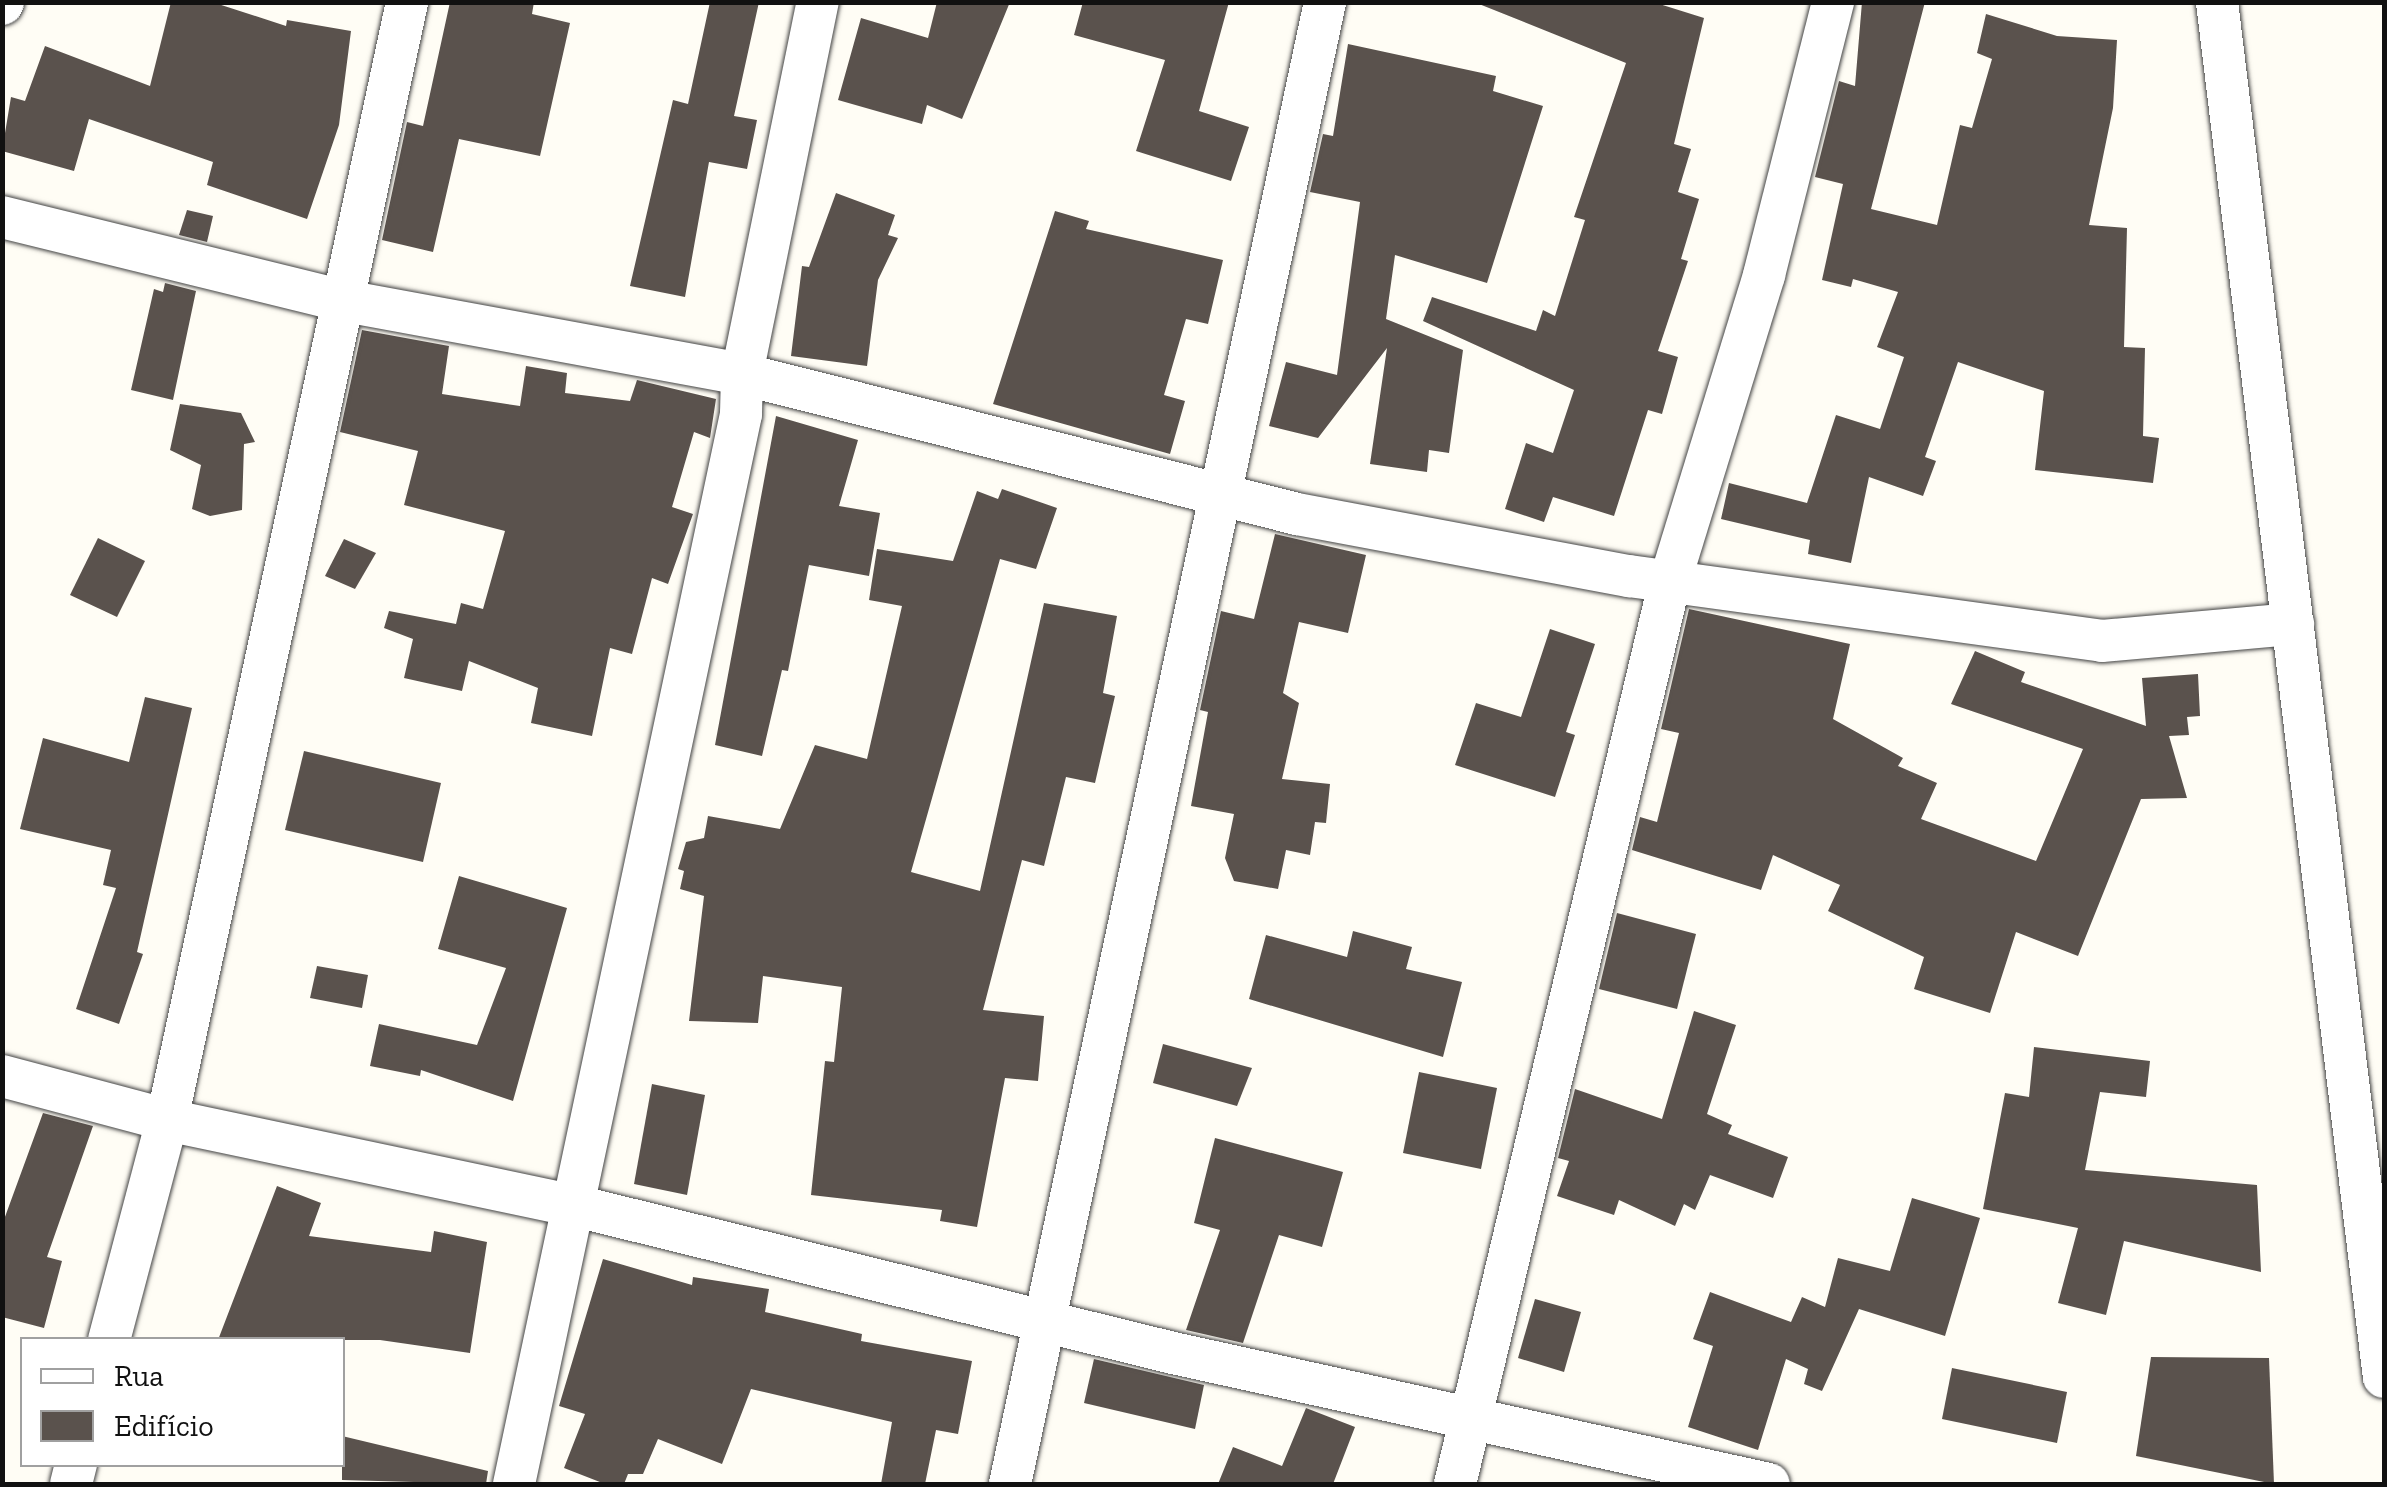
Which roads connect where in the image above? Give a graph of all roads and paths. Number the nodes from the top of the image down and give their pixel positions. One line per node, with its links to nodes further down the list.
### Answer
1 (407, 2): 7 (street)
2 (818, 2): 8 (street)
3 (1325, 2): 9 (street)
4 (1832, 2): 10 (street)
5 (2217, 2): 11 (street)
6 (2, 217): 7 (street)
7 (339, 300): 8 (street); 13 (street)
8 (742, 374): 9 (street); 14 (street)
9 (1218, 493): 10 (street); 15 (street)
10 (1670, 581): 11 (street); 18 (street)
11 (2293, 624): 17 (street)
12 (2, 1076): 13 (street)
13 (168, 1120): 14 (street); 16 (street)
14 (572, 1205): 15 (street); 19 (street)
15 (1046, 1320): 18 (street); 20 (street)
16 (110, 1337)
17 (2384, 1377)
18 (1470, 1418): 21 (street); 22 (street)
19 (514, 1484)
20 (1010, 1484)
21 (1455, 1484)
22 (1769, 1484)

